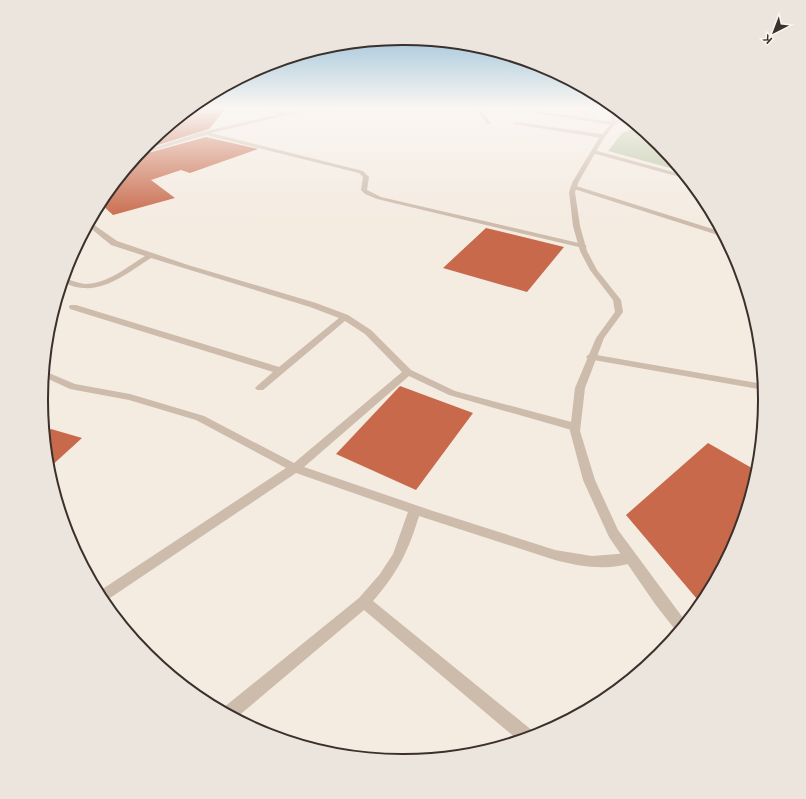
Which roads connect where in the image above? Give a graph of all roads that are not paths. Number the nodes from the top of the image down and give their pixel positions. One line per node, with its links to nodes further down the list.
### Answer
1 (166, 145): 4 (street)
2 (253, 145): 10 (street)
3 (597, 145): 5 (street)
4 (151, 150)
5 (594, 152): 6 (street); 7 (street)
6 (677, 174)
7 (573, 187): 9 (street); 10 (street)
8 (93, 227): 11 (street)
9 (716, 233)
10 (583, 246): 15 (street)
11 (151, 255): 12 (street); 14 (street)
12 (69, 282)
13 (73, 307): 16 (street)
14 (345, 317): 16 (street); 17 (street)
15 (591, 357): 19 (street); 21 (street)
16 (280, 371): 20 (street)
17 (408, 372): 21 (street); 22 (street)
18 (49, 376): 22 (street)
19 (757, 386)
20 (260, 388)
21 (575, 427): 24 (street)
22 (295, 468): 23 (street); 25 (street)
23 (415, 510): 24 (street); 26 (street)
24 (630, 558): 27 (street)
25 (106, 593)
26 (364, 602): 28 (street); 29 (street)
27 (678, 623)
28 (233, 711)
29 (522, 733)

